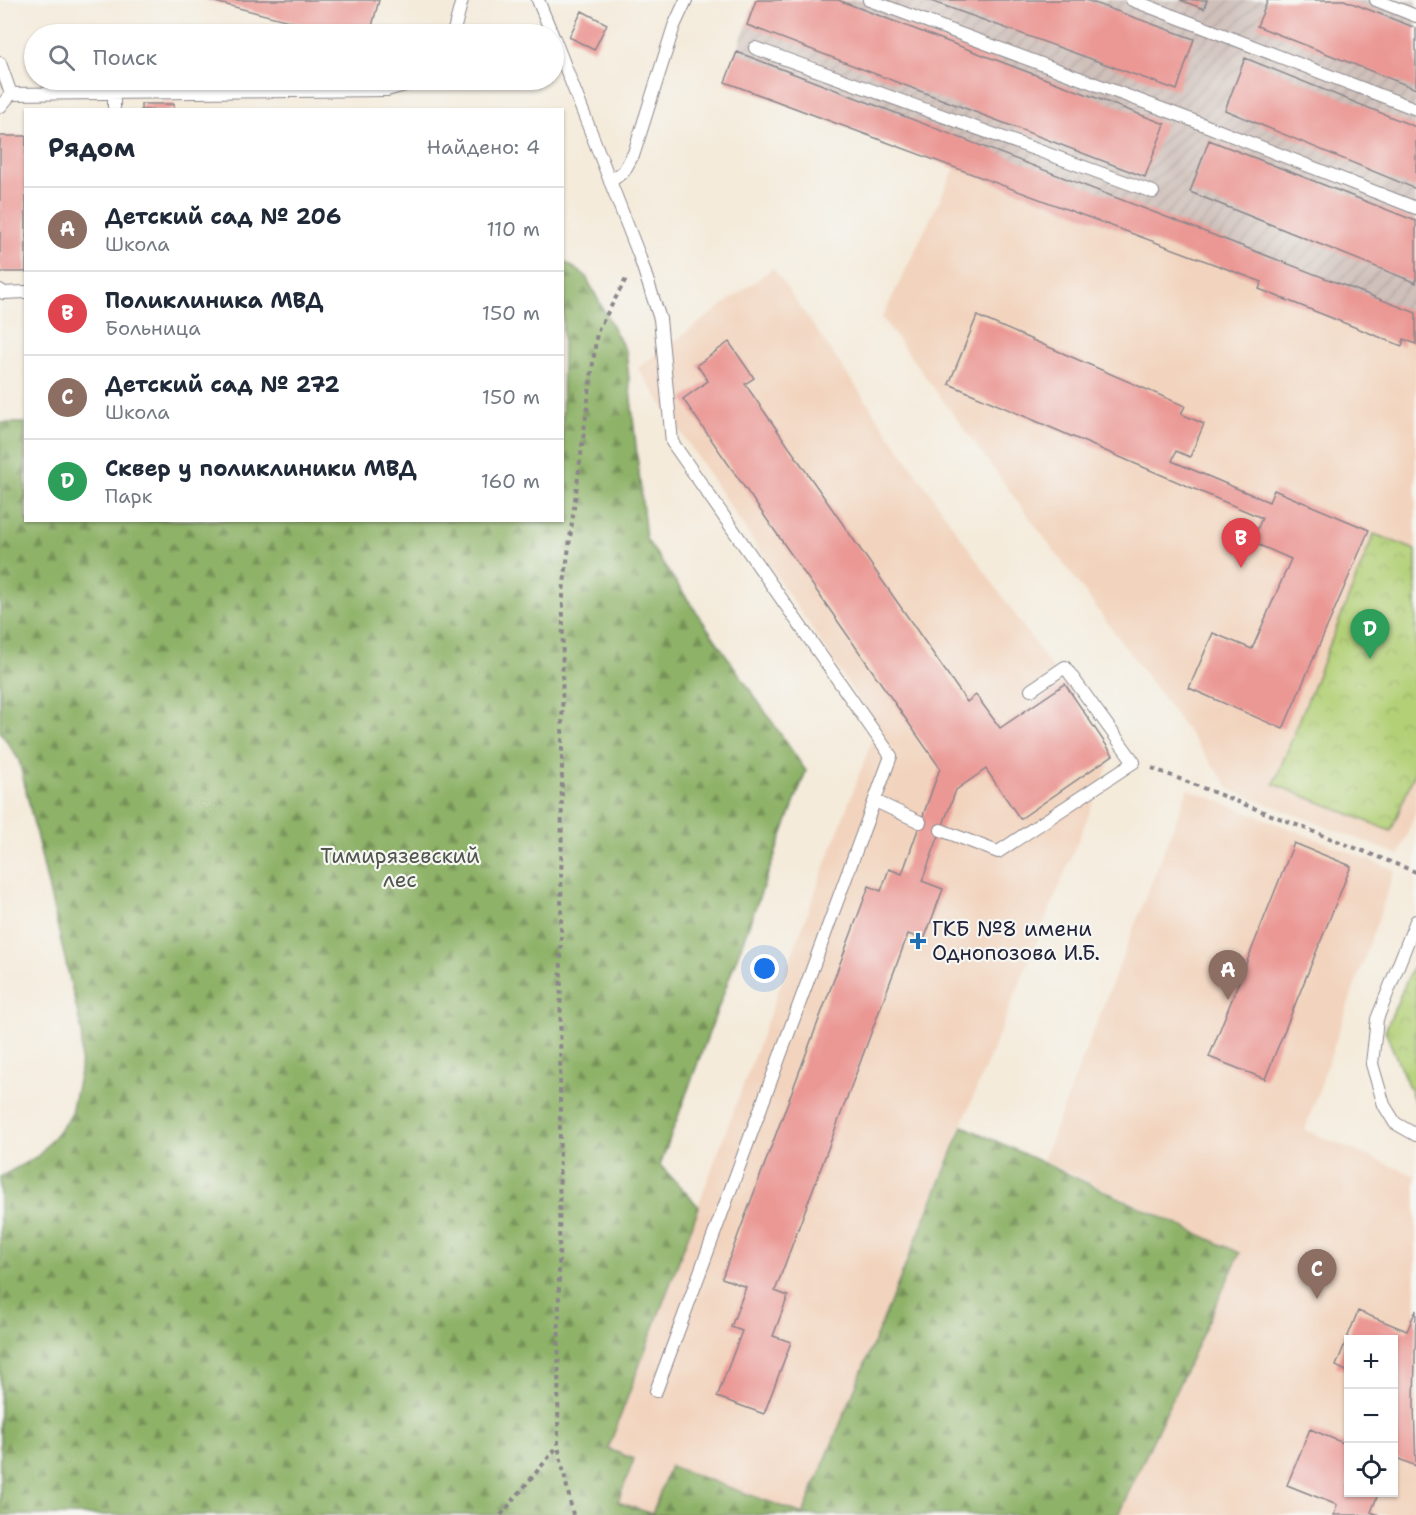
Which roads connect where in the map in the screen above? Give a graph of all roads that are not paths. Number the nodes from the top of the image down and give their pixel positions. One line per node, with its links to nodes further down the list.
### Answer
1 (462, 0): 8 (lane)
2 (538, 0): 9 (lane)
3 (686, 0): 19 (lane)
4 (869, 0): 21 (lane)
5 (1132, 0): 18 (lane)
6 (1376, 0): 7 (lane)
7 (1416, 16)
8 (456, 24)
9 (548, 24)
10 (755, 48): 20 (lane)
11 (0, 63): 15 (lane)
12 (564, 64): 19 (lane)
13 (387, 90): 14 (lane)
14 (114, 92): 15 (lane); 17 (lane)
15 (11, 94): 16 (lane)
16 (0, 106)
17 (114, 108)
18 (1416, 109)
19 (610, 182): 25 (lane)
20 (1153, 192)
21 (1416, 208)
22 (0, 290): 23 (lane)
23 (24, 292)
24 (1031, 690): 27 (lane)
25 (875, 801): 26 (lane); 30 (lane)
26 (920, 822)
27 (941, 830)
28 (1416, 921): 29 (lane)
29 (1416, 1135)
30 (657, 1391)

